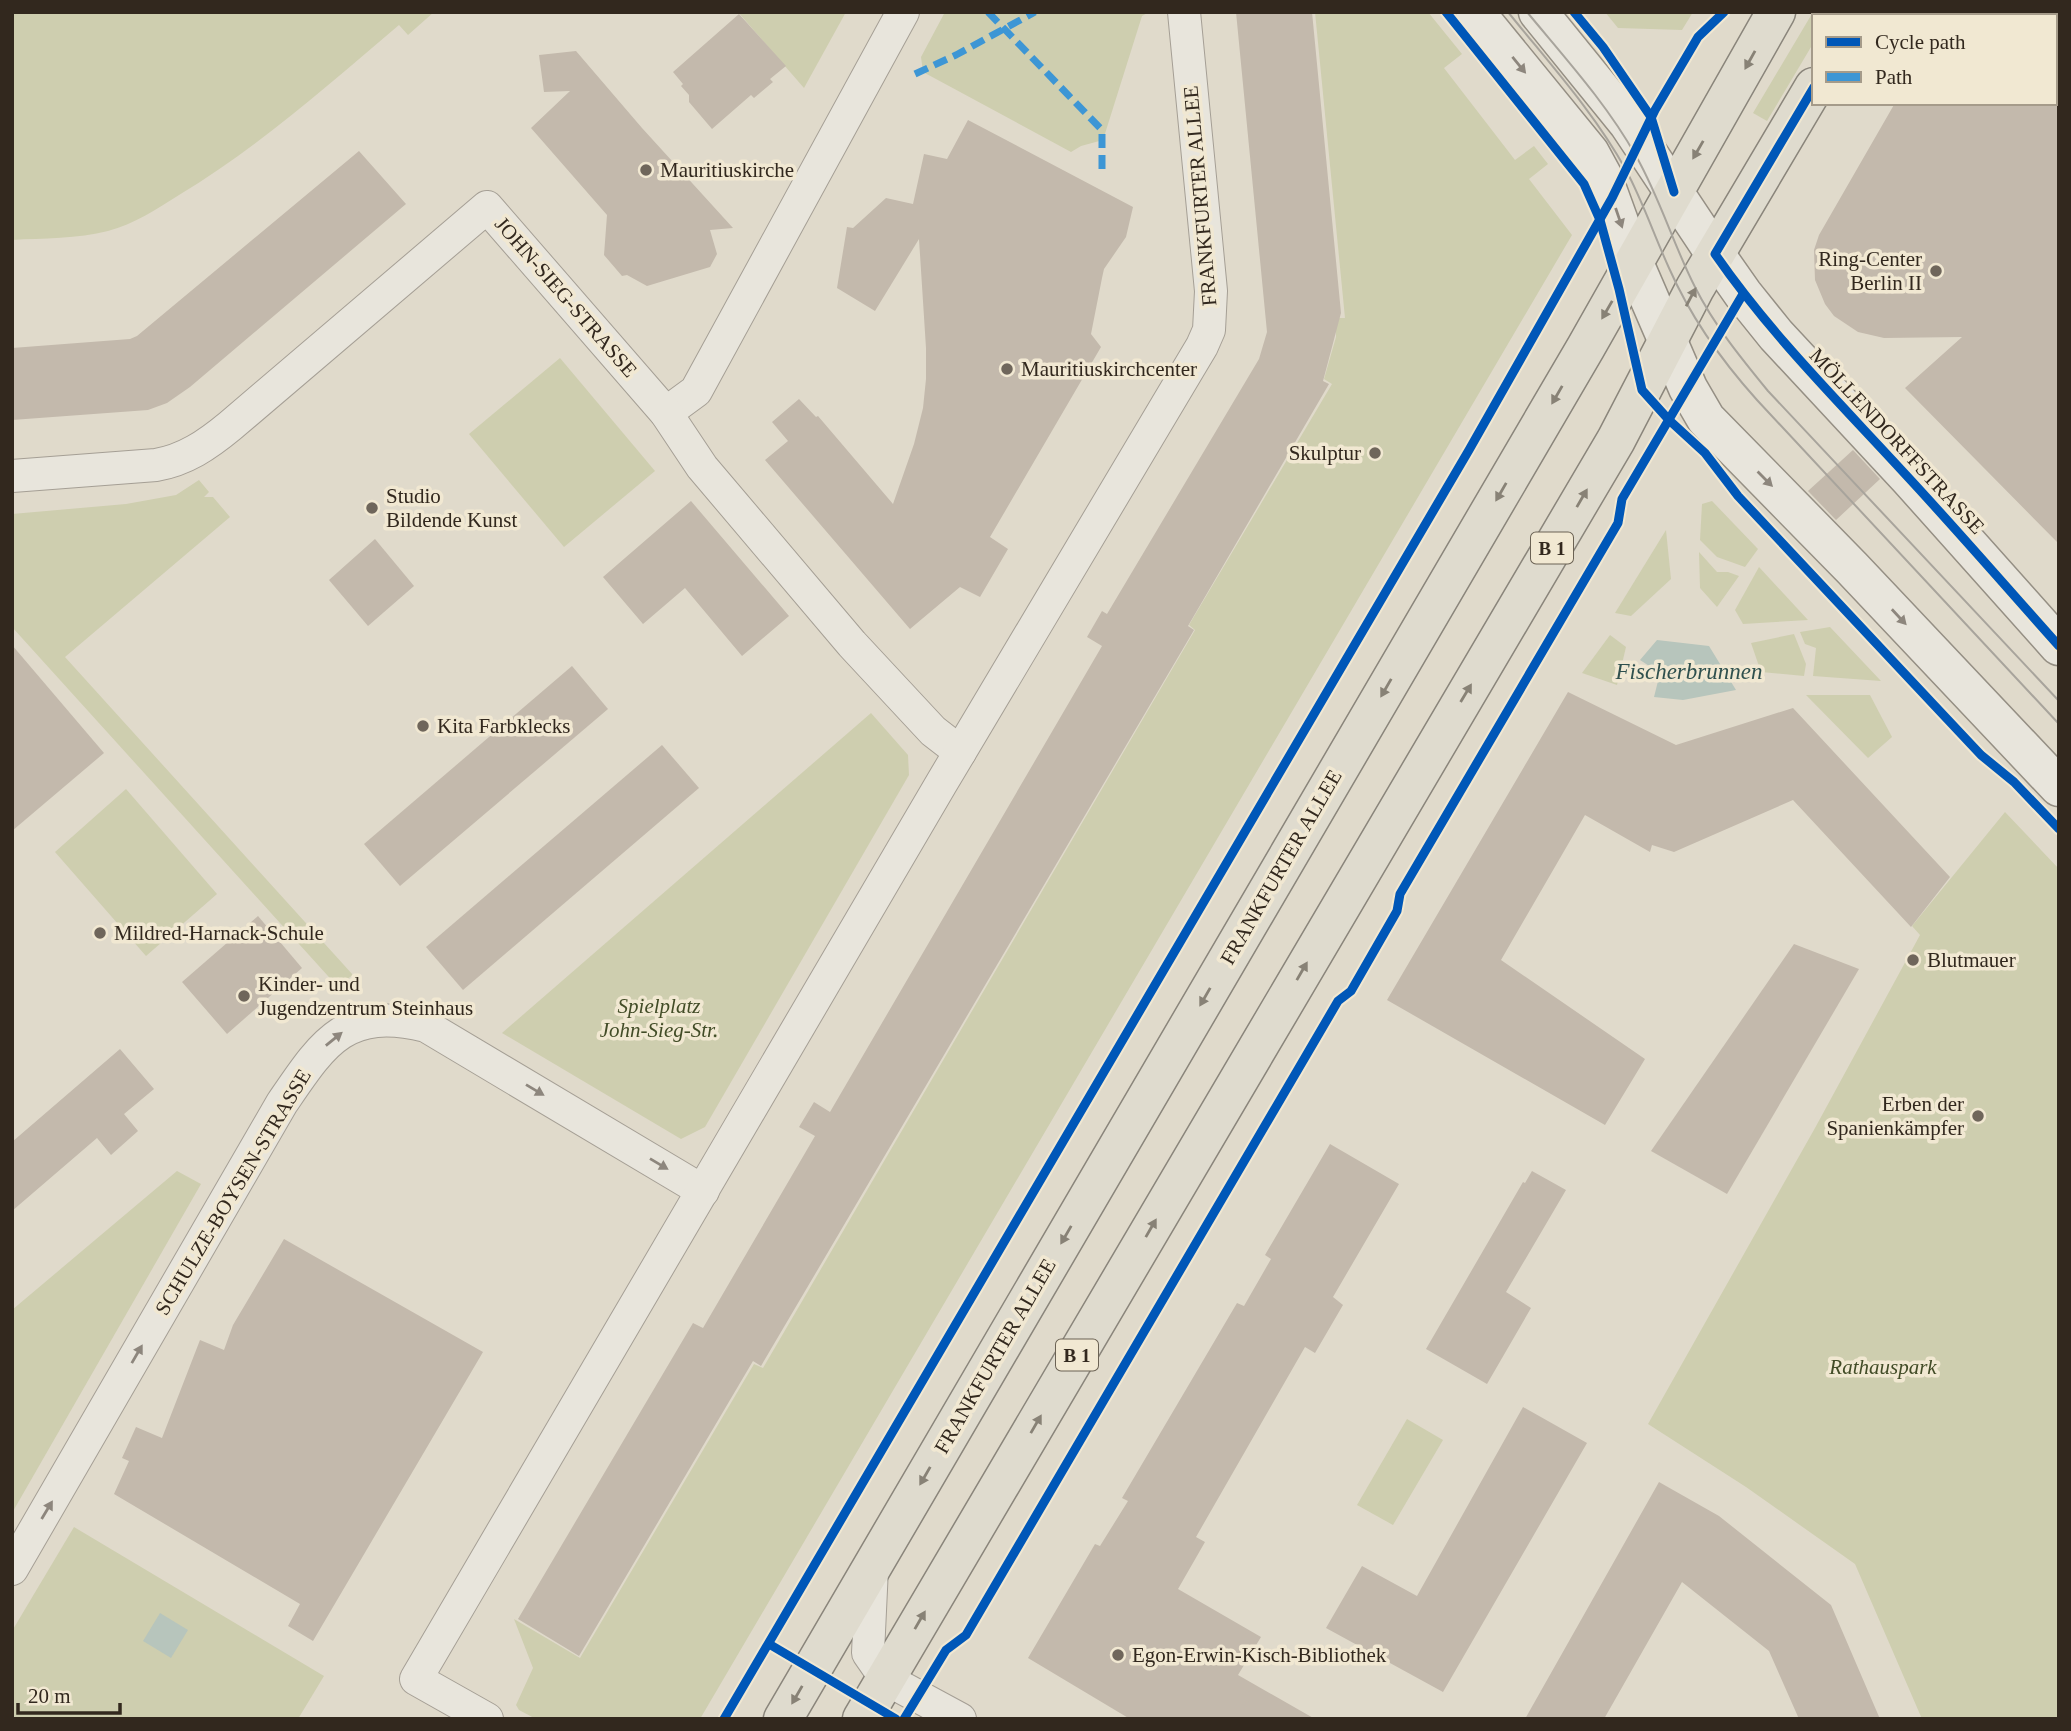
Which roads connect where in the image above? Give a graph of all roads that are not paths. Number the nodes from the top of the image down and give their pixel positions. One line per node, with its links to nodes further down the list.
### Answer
1 (903, 12): 11 (street)
2 (1184, 12): 14 (street, FRANKFURTER ALLEE)
3 (1475, 12): 9 (main road, one-way to 9)
4 (1538, 12): 7 (main road, MÖLLENDORFFSTRASSE)
5 (1776, 12): 7 (main road, FRANKFURTER ALLEE, one-way to 7)
6 (1812, 90): 8 (main road, B 1)
7 (1674, 192): 8 (main road, MÖLLENDORFFSTRASSE); 9 (main road, FRANKFURTER ALLEE)
8 (1715, 254): 10 (main road, B 1, one-way to 8); 13 (main road, MÖLLENDORFFSTRASSE)
9 (1634, 263): 10 (main road); 17 (main road, FRANKFURTER ALLEE, one-way to 17)
10 (1667, 340): 15 (main road, one-way to 15); 19 (main road, B 1, one-way to 10)
11 (666, 413): 12 (street, JOHN-SIEG-STRASSE); 14 (street, JOHN-SIEG-STRASSE)
12 (12, 476)
13 (2059, 646)
14 (960, 752): 16 (street, FRANKFURTER ALLEE)
15 (2059, 787)
16 (703, 1191): 18 (street, SCHULZE-BOYSEN-STRASSE, one-way to 16); 20 (street, FRANKFURTER ALLEE)
17 (872, 1566): 19 (street); 21 (main road, FRANKFURTER ALLEE, one-way to 21)
18 (12, 1569)
19 (886, 1679): 22 (main road, B 1); 23 (street)
20 (487, 1719)
21 (783, 1719)
22 (862, 1719)
23 (960, 1719)

